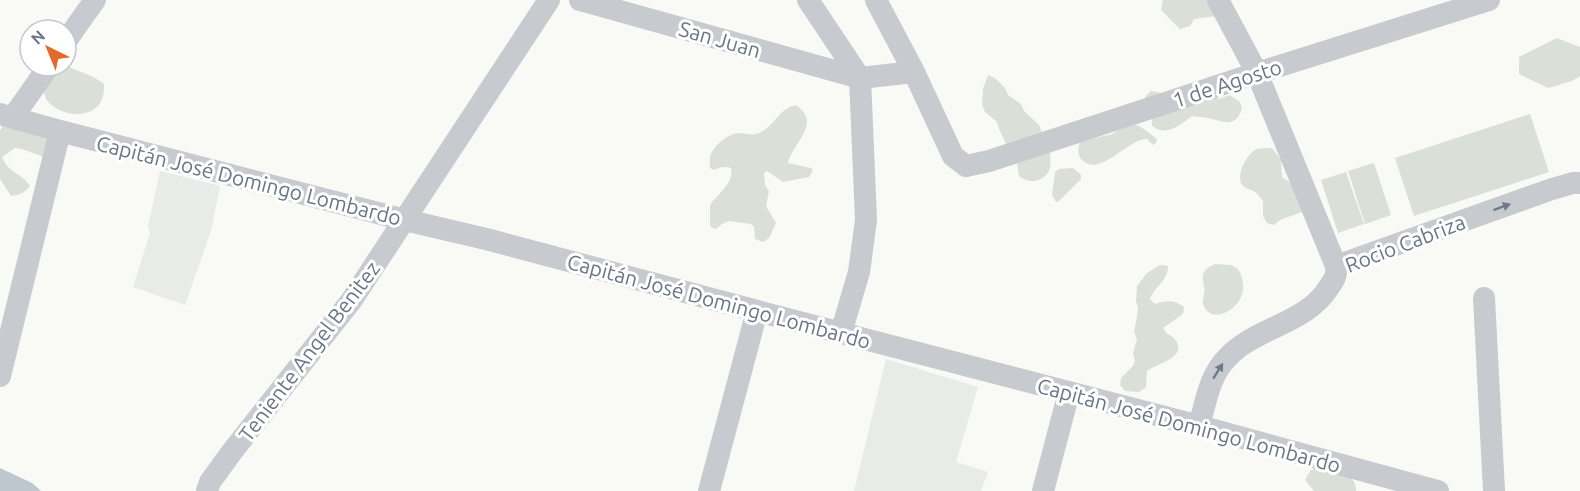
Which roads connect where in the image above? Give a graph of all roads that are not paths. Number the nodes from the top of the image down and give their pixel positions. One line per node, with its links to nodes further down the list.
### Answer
1 (95, 0): 8 (street)
2 (549, 0): 16 (street, Teniente Angel Benitez)
3 (580, 0): 12 (street, San Juan)
4 (808, 0): 12 (street)
5 (876, 0): 9 (street)
6 (1218, 0): 10 (street)
7 (1489, 0): 10 (street, 1 de Agosto)
8 (78, 24)
9 (914, 72): 10 (street, 1 de Agosto); 12 (street)
10 (1257, 73): 17 (street)
11 (39, 78): 13 (street)
12 (860, 78): 20 (street)
13 (6, 116): 14 (street, Capitán José Domingo Lombardo)
14 (60, 131): 16 (street, Capitán José Domingo Lombardo); 21 (street)
15 (1580, 183): 17 (street, Rocio Cabriza, one-way to 15)
16 (405, 220): 19 (street, Capitán José Domingo Lombardo); 25 (street, Teniente Angel Benitez)
17 (1336, 266): 23 (street, Rocio Cabriza, one-way to 17)
18 (1484, 298): 29 (street)
19 (757, 311): 20 (street, Capitán José Domingo Lombardo); 26 (street)
20 (841, 333): 22 (street, Capitán José Domingo Lombardo)
21 (0, 376)
22 (1069, 392): 23 (street, Capitán José Domingo Lombardo); 27 (street)
23 (1199, 426): 24 (street, Capitán José Domingo Lombardo)
24 (1372, 483): 28 (street, Capitán José Domingo Lombardo)
25 (207, 491)
26 (709, 491)
27 (1043, 491)
28 (1438, 491)
29 (1494, 491)

